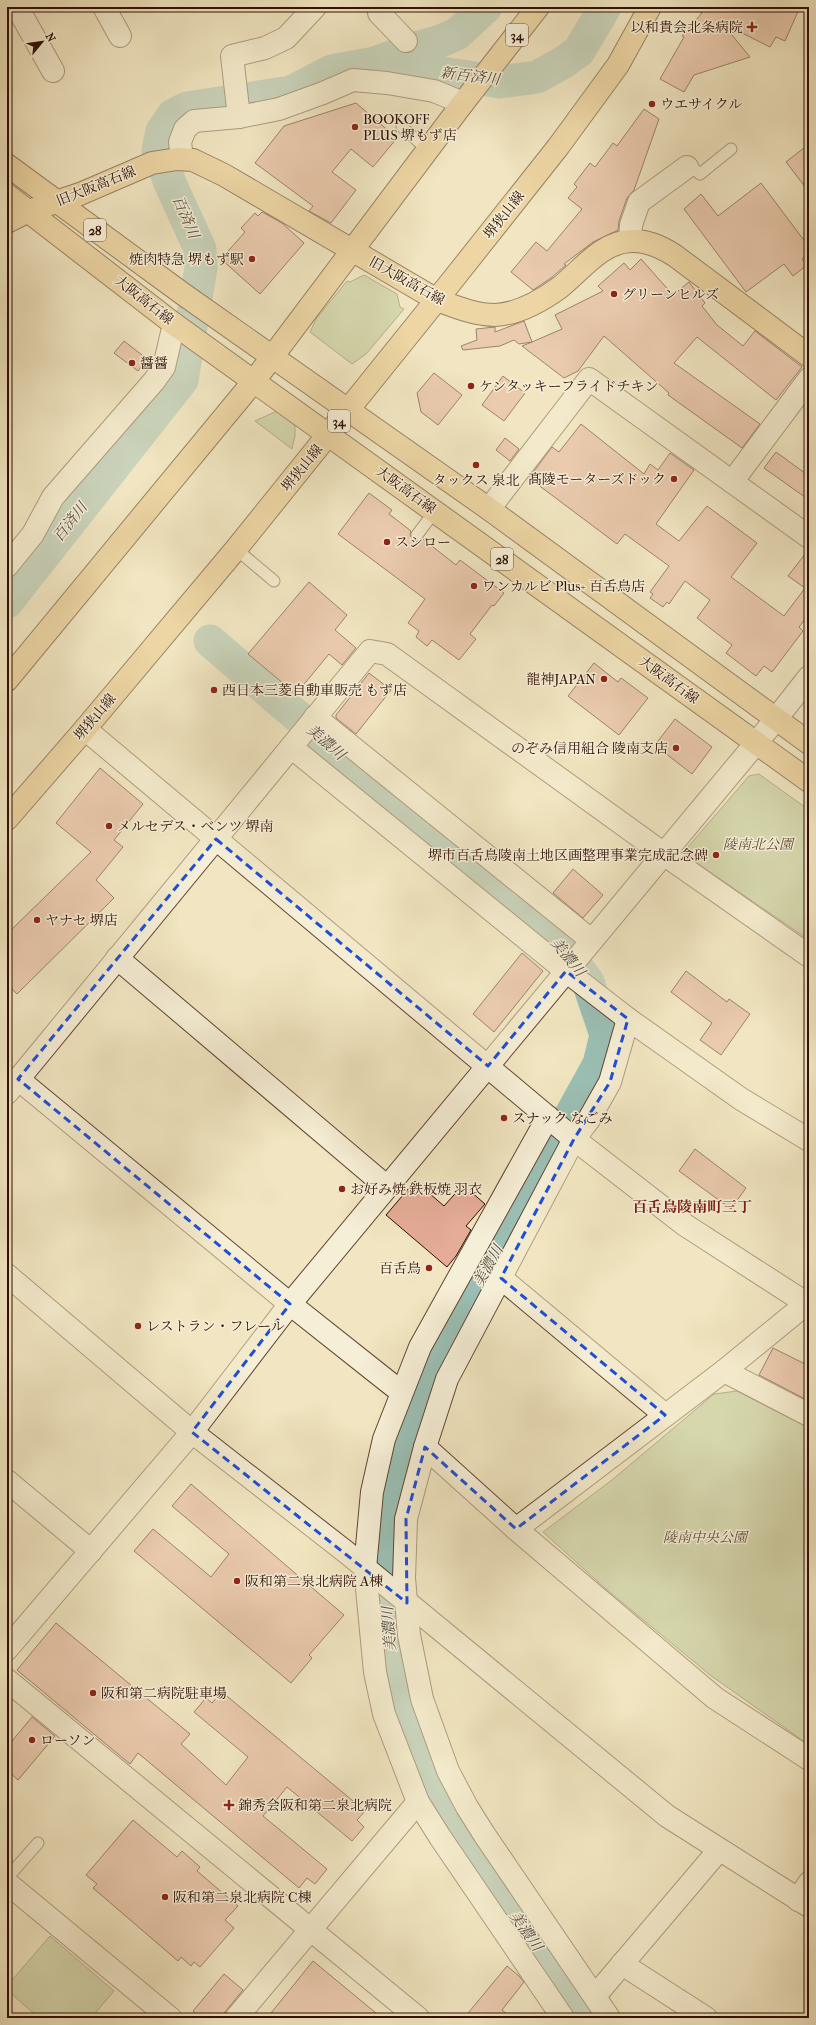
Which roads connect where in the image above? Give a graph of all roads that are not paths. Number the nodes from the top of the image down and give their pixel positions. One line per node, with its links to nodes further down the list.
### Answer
1 (16, 7): 9 (street)
2 (104, 7): 7 (street)
3 (315, 7): 11 (street)
4 (385, 7): 8 (street)
5 (538, 7): 10 (main road, 34)
6 (650, 7): 24 (main road, 堺狭山線 / 34)
7 (120, 36)
8 (406, 41)
9 (53, 71)
10 (467, 98): 11 (street); 14 (main road, 34)
11 (239, 117): 15 (street)
12 (402, 127): 14 (lane)
13 (731, 149): 17 (lane)
14 (428, 150): 23 (main road, 34)
15 (179, 159): 19 (main road, 旧大阪高石線); 23 (main road, 旧大阪高石線)
16 (7, 165): 19 (main road, 大阪高石線 / 28)
17 (687, 167): 22 (street)
18 (7, 195): 20 (main road, 大阪高石線 / 28)
19 (58, 202): 20 (main road, 旧大阪高石線); 26 (main road, 大阪高石線 / 28)
20 (29, 211): 21 (main road, 旧大阪高石線); 25 (main road, 大阪高石線 / 28)
21 (7, 222)
22 (630, 241): 24 (main road, 旧大阪高石線); 27 (main road, 旧大阪高石線)
23 (353, 251): 24 (main road, 旧大阪高石線); 26 (main road, 34)
24 (437, 300): 30 (main road, 堺狭山線 / 34)
25 (174, 324): 29 (main road, 大阪高石線 / 28); 38 (street)
26 (273, 356): 29 (main road, 34); 30 (main road, 大阪高石線 / 28)
27 (809, 356)
28 (809, 379): 32 (street)
29 (254, 381): 31 (main road, 大阪高石線 / 28); 41 (main road, 34)
30 (349, 410): 31 (main road, 堺狭山線 / 34); 33 (main road, 大阪高石線 / 28)
31 (329, 433): 34 (main road, 大阪高石線 / 28); 37 (main road, 堺狭山線 / 34)
32 (732, 482): 33 (street); 36 (street)
33 (488, 509): 43 (main road, 大阪高石線 / 28)
34 (435, 511): 35 (lane); 46 (main road, 大阪高石線 / 28)
35 (417, 535)
36 (809, 537)
37 (236, 549): 39 (lane); 44 (main road, 堺狭山線 / 34)
38 (7, 566)
39 (274, 581)
40 (809, 677): 43 (street)
41 (7, 680)
42 (314, 719): 45 (street); 51 (street); 52 (street)
43 (776, 719): 46 (street); 47 (main road, 大阪高石線 / 28)
44 (85, 729): 49 (main road, 堺狭山線 / 34); 50 (street)
45 (294, 743): 50 (street); 55 (street)
46 (755, 743): 48 (main road, 大阪高石線 / 28); 51 (street)
47 (809, 743)
48 (809, 781)
49 (7, 819)
50 (216, 838): 54 (street); 57 (street)
51 (664, 854): 52 (street); 53 (street)
52 (591, 940): 55 (street)
53 (809, 956)
54 (117, 958): 58 (street); 62 (street)
55 (566, 971): 56 (street); 57 (street)
56 (628, 1019): 60 (street); 61 (street)
57 (488, 1066): 59 (street); 62 (street)
58 (12, 1086): 66 (street)
59 (548, 1117): 60 (street); 68 (street)
60 (574, 1139): 64 (street); 65 (street)
61 (809, 1140)
62 (387, 1188): 66 (street)
63 (7, 1275): 71 (street)
64 (501, 1278): 69 (street); 72 (street)
65 (808, 1302): 67 (street)
66 (290, 1304): 68 (street); 71 (street)
67 (724, 1371): 69 (street); 70 (street)
68 (401, 1392): 76 (street)
69 (665, 1415): 74 (street)
70 (809, 1415)
71 (192, 1432): 75 (street); 76 (street)
72 (425, 1447): 74 (street); 77 (street)
73 (7, 1482): 75 (street)
74 (516, 1528): 80 (street)
75 (90, 1552): 78 (street)
76 (371, 1573): 77 (street); 81 (street)
77 (402, 1599): 83 (street); 89 (street)
78 (7, 1649)
79 (7, 1680): 87 (street)
80 (809, 1759)
81 (418, 1802): 87 (street); 93 (street)
82 (38, 1843): 84 (lane)
83 (719, 1850): 86 (street); 88 (street)
84 (7, 1878)
85 (7, 1883): 90 (street)
86 (805, 1896)
87 (310, 1930): 91 (street); 92 (street)
88 (622, 1964): 89 (street); 95 (street)
89 (594, 1996): 94 (street)
90 (170, 2018)
91 (236, 2018)
92 (418, 2018)
93 (563, 2018)
94 (609, 2018)
95 (706, 2018)

